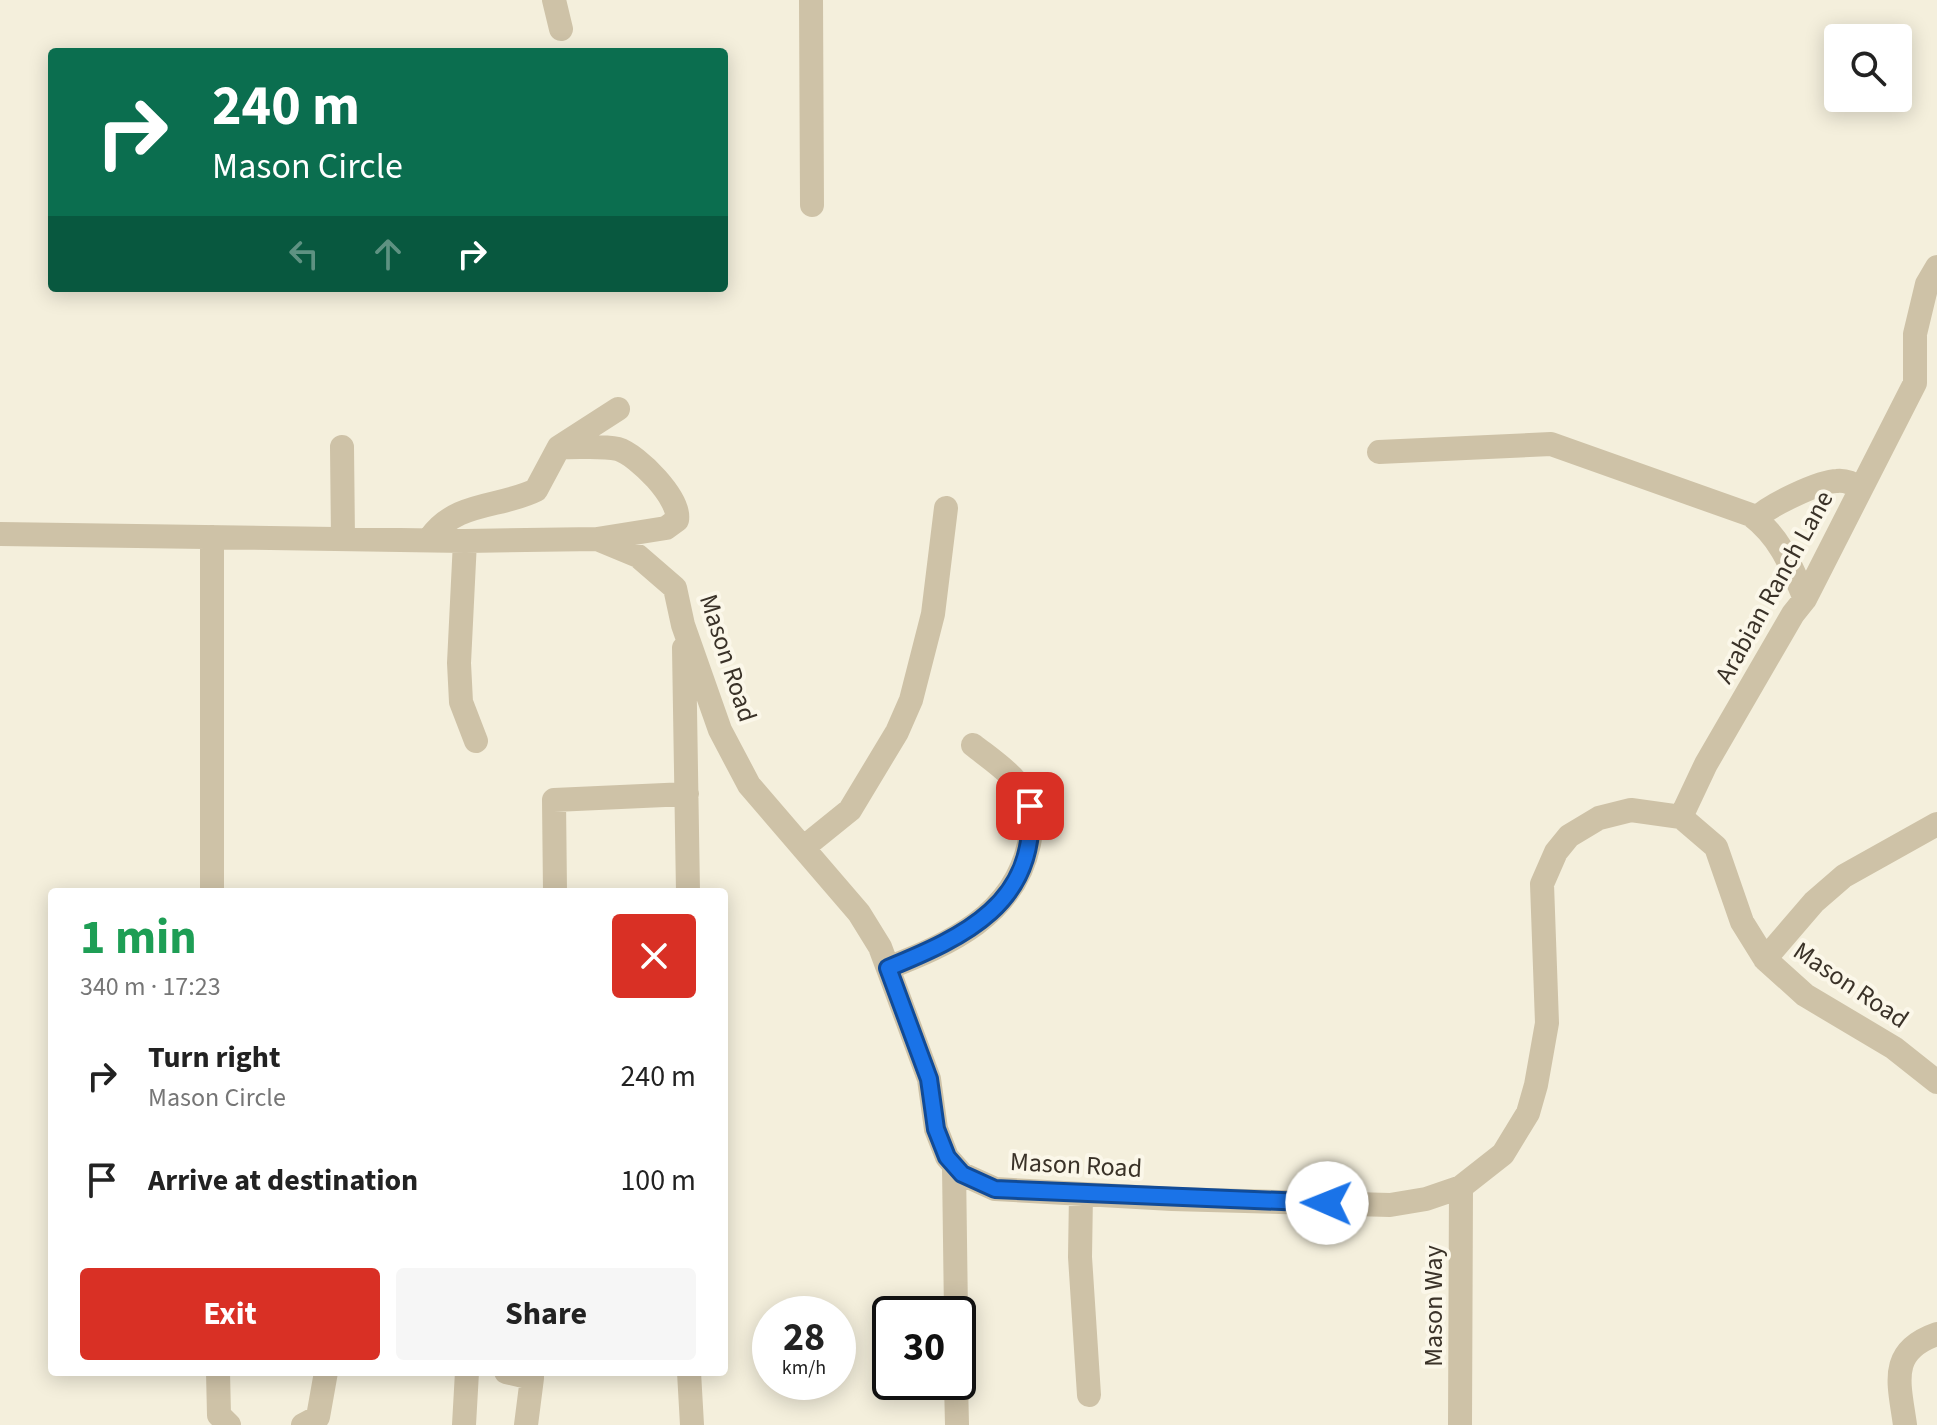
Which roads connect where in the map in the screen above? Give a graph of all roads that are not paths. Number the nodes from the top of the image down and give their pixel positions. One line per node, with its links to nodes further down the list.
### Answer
1 (554, 0): 3 (street)
2 (811, 0): 4 (street)
3 (561, 29)
4 (812, 205)
5 (1937, 267): 10 (street, Arabian Ranch Lane)
6 (618, 409): 8 (street)
7 (342, 447): 16 (street)
8 (559, 447): 15 (street); 17 (street)
9 (1379, 452): 12 (street)
10 (1861, 489): 12 (street); 19 (street, Arabian Ranch Lane)
11 (946, 508): 26 (street)
12 (1756, 519): 19 (street)
13 (0, 534): 14 (street, Mason Road)
14 (212, 537): 16 (street, Mason Road); 27 (street)
15 (430, 538): 16 (street, Mason Road); 18 (street, Mason Road)
16 (343, 539)
17 (597, 539): 18 (street, Mason Road); 20 (street, Mason Road)
18 (465, 541): 21 (street)
19 (1805, 599): 24 (street, Arabian Ranch Lane)
20 (683, 625): 23 (street); 26 (street, Mason Road)
21 (476, 741)
22 (973, 745): 31 (street)
23 (687, 794): 28 (street); 29 (street)
24 (1681, 817): 30 (street, Mason Road); 34 (street, Mason Road)
25 (1937, 824): 30 (street)
26 (803, 848): 31 (street, Mason Road)
27 (212, 888)
28 (555, 888)
29 (688, 888)
30 (1765, 959): 32 (street, Mason Road)
31 (888, 968): 33 (street, Mason Road)
32 (1937, 1082)
33 (954, 1166): 35 (street, Mason Road); 36 (street)
34 (1461, 1187): 35 (street, Mason Road); 51 (street, Mason Way)
35 (1081, 1194): 43 (street)
36 (956, 1296)
37 (1937, 1334): 52 (street)
38 (218, 1376): 46 (street)
39 (325, 1376): 47 (street)
40 (466, 1376): 48 (street)
41 (532, 1376): 45 (street)
42 (689, 1376): 49 (street)
43 (1089, 1395)
44 (956, 1400): 50 (street)
45 (531, 1423)
46 (229, 1425)
47 (303, 1425)
48 (464, 1425)
49 (692, 1425)
50 (957, 1425)
51 (1460, 1425)
52 (1905, 1425)

